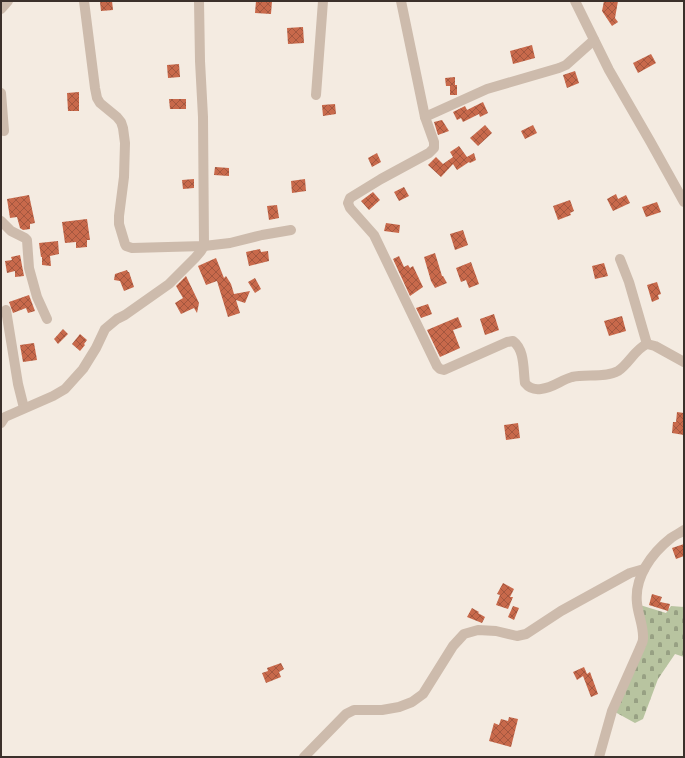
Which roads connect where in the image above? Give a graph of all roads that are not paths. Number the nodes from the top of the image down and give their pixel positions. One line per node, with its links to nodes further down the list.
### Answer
1 (8, 1): 7 (street)
2 (84, 1): 16 (street)
3 (199, 1): 16 (street)
4 (323, 1): 10 (street)
5 (401, 1): 11 (street)
6 (575, 1): 8 (street)
7 (1, 9)
8 (594, 40): 11 (street); 13 (street)
9 (1, 93): 12 (street)
10 (316, 95)
11 (425, 117): 20 (street)
12 (4, 131)
13 (684, 202)
14 (1, 221): 19 (street)
15 (291, 230): 16 (street)
16 (204, 246): 22 (street)
17 (620, 259): 20 (street)
18 (6, 310): 22 (street)
19 (46, 319)
20 (647, 344): 21 (street)
21 (684, 362)
22 (24, 408): 23 (street)
23 (2, 418)
24 (684, 530): 25 (street)
25 (644, 569): 26 (street); 27 (street)
26 (304, 757)
27 (600, 757)

